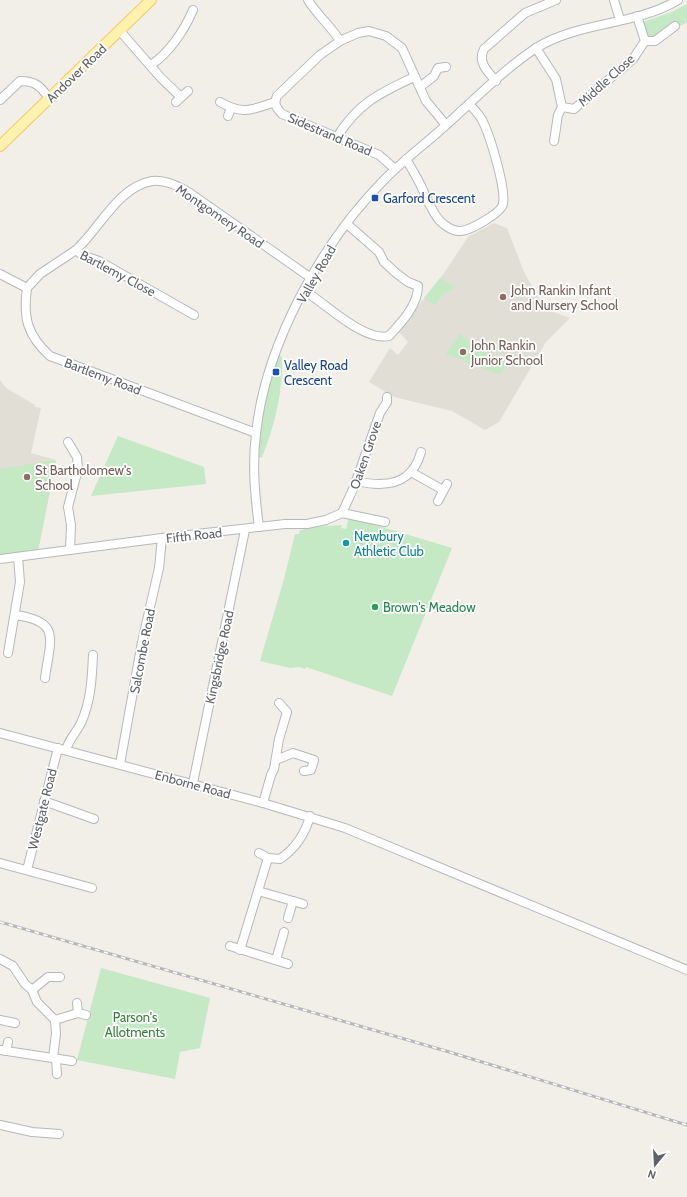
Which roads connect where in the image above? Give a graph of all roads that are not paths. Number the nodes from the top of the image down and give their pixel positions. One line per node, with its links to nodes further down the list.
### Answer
1 (151, 0): 10 (main road, Andover Road)
2 (308, 0): 11 (street)
3 (556, 0): 17 (street)
4 (614, 0): 8 (street)
5 (678, 0): 7 (street, Valley Road)
6 (193, 10): 14 (street)
7 (637, 16): 8 (street, Valley Road); 12 (street)
8 (620, 20): 13 (street, Valley Road)
9 (676, 26): 12 (street)
10 (120, 31): 14 (street); 20 (main road, Andover Road)
11 (340, 41): 16 (street, Sidestrand Road); 23 (street, Sidestrand Road)
12 (645, 41): 25 (street, Middle Close)
13 (536, 48): 17 (street, Valley Road); 25 (street, Middle Close)
14 (151, 65): 19 (street)
15 (446, 67): 18 (street)
16 (414, 77): 18 (street, Sidestrand Road); 27 (street)
17 (496, 81): 24 (street, Valley Road)
18 (420, 87): 26 (street, Sidestrand Road)
19 (188, 91)
20 (50, 98): 21 (street); 29 (main road, Andover Road)
21 (0, 100)
22 (220, 102): 23 (street)
23 (274, 102): 27 (street, Sidestrand Road)
24 (470, 104): 26 (street, Valley Road); 30 (street)
25 (562, 106): 28 (street, Middle Close)
26 (446, 125): 30 (street, Valley Road)
27 (337, 137): 31 (street, Sidestrand Road)
28 (554, 141)
29 (0, 146)
30 (406, 159): 31 (street, Valley Road)
31 (395, 169): 32 (street, Valley Road)
32 (347, 224): 35 (street, Valley Road); 37 (street)
33 (76, 250): 35 (street, Montgomery Road); 36 (street, Bartlemy Close); 38 (street, Bartlemy Close)
34 (0, 274): 36 (street)
35 (311, 278): 37 (street, Valley Road)
36 (27, 288): 40 (street, Bartlemy Road)
37 (305, 291): 40 (street, Valley Road)
38 (194, 315)
39 (387, 397): 44 (street, Oaken Grove)
40 (256, 433): 48 (street, Valley Road)
41 (68, 442): 51 (street)
42 (421, 452): 43 (street)
43 (411, 472): 44 (street); 45 (street)
44 (356, 481): 46 (street, Oaken Grove)
45 (438, 500)
46 (342, 513): 47 (street); 48 (street, Fifth Road)
47 (385, 522)
48 (259, 527): 49 (street, Fifth Road)
49 (245, 530): 50 (street, Fifth Road); 64 (street, Kingsbridge Road)
50 (162, 538): 51 (street, Fifth Road); 62 (street, Salcombe Road)
51 (70, 550): 52 (street, Fifth Road)
52 (18, 557): 53 (street, Fifth Road); 54 (street)
53 (0, 560)
54 (15, 615): 55 (street); 57 (street)
55 (8, 653)
56 (93, 654): 60 (street, Westgate Road)
57 (45, 678)
58 (279, 703): 61 (street)
59 (0, 733): 60 (street, Enborne Road)
60 (62, 749): 62 (street, Enborne Road); 65 (street, Westgate Road)
61 (276, 760): 63 (street); 66 (street)
62 (120, 764): 64 (street, Enborne Road)
63 (304, 771)
64 (193, 783): 66 (street, Enborne Road)
65 (44, 801): 68 (street); 72 (street, Westgate Road)
66 (263, 803): 67 (street, Enborne Road)
67 (310, 816): 70 (street); 84 (street, Enborne Road)
68 (94, 819)
69 (259, 853): 70 (street)
70 (268, 858): 74 (street)
71 (0, 863): 72 (street)
72 (27, 870): 73 (street)
73 (92, 888)
74 (258, 891): 75 (street); 80 (street)
75 (293, 901): 76 (street); 77 (street)
76 (303, 904)
77 (288, 918)
78 (284, 932): 82 (street)
79 (230, 946): 80 (street)
80 (240, 950): 82 (street)
81 (0, 960): 86 (street)
82 (276, 960): 83 (street)
83 (288, 964)
84 (687, 970)
85 (60, 977): 86 (street)
86 (32, 990): 91 (street)
87 (77, 1003): 88 (street)
88 (78, 1013): 89 (street); 91 (street)
89 (86, 1015)
90 (0, 1020): 92 (street)
91 (55, 1020): 95 (street)
92 (15, 1023)
93 (8, 1042): 94 (street)
94 (3, 1050): 95 (street)
95 (54, 1058): 96 (street); 97 (street)
96 (72, 1061)
97 (57, 1074)
98 (0, 1125): 99 (street)
99 (59, 1134)

